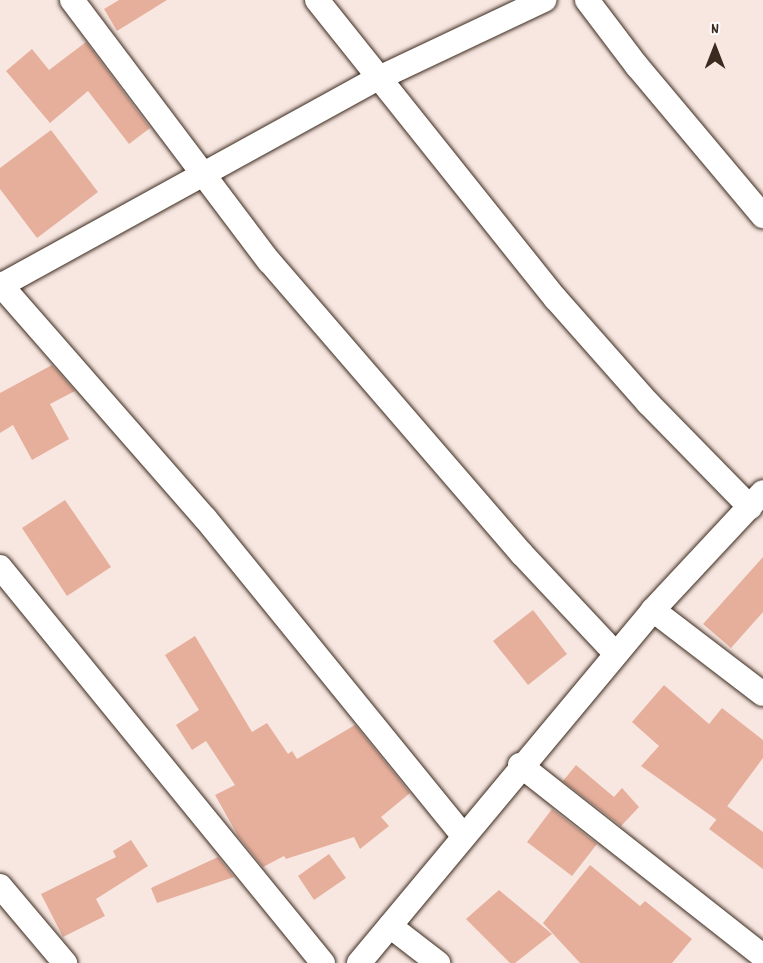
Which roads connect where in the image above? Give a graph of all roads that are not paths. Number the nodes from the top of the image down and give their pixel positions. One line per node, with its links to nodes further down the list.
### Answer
1 (72, 0): 6 (street)
2 (317, 0): 5 (street)
3 (544, 0): 5 (street)
4 (587, 0): 7 (street)
5 (379, 78): 6 (street); 9 (street)
6 (202, 173): 8 (street); 12 (street)
7 (763, 216)
8 (0, 285): 15 (street)
9 (757, 500): 11 (street)
10 (0, 567): 20 (street)
11 (653, 610): 12 (street); 13 (street)
12 (616, 654): 14 (street)
13 (763, 694)
14 (520, 765): 15 (street); 18 (street)
15 (463, 836): 17 (street)
16 (0, 886): 19 (street)
17 (390, 926): 21 (street); 22 (street)
18 (763, 956)
19 (65, 963)
20 (323, 963)
21 (359, 963)
22 (438, 963)

